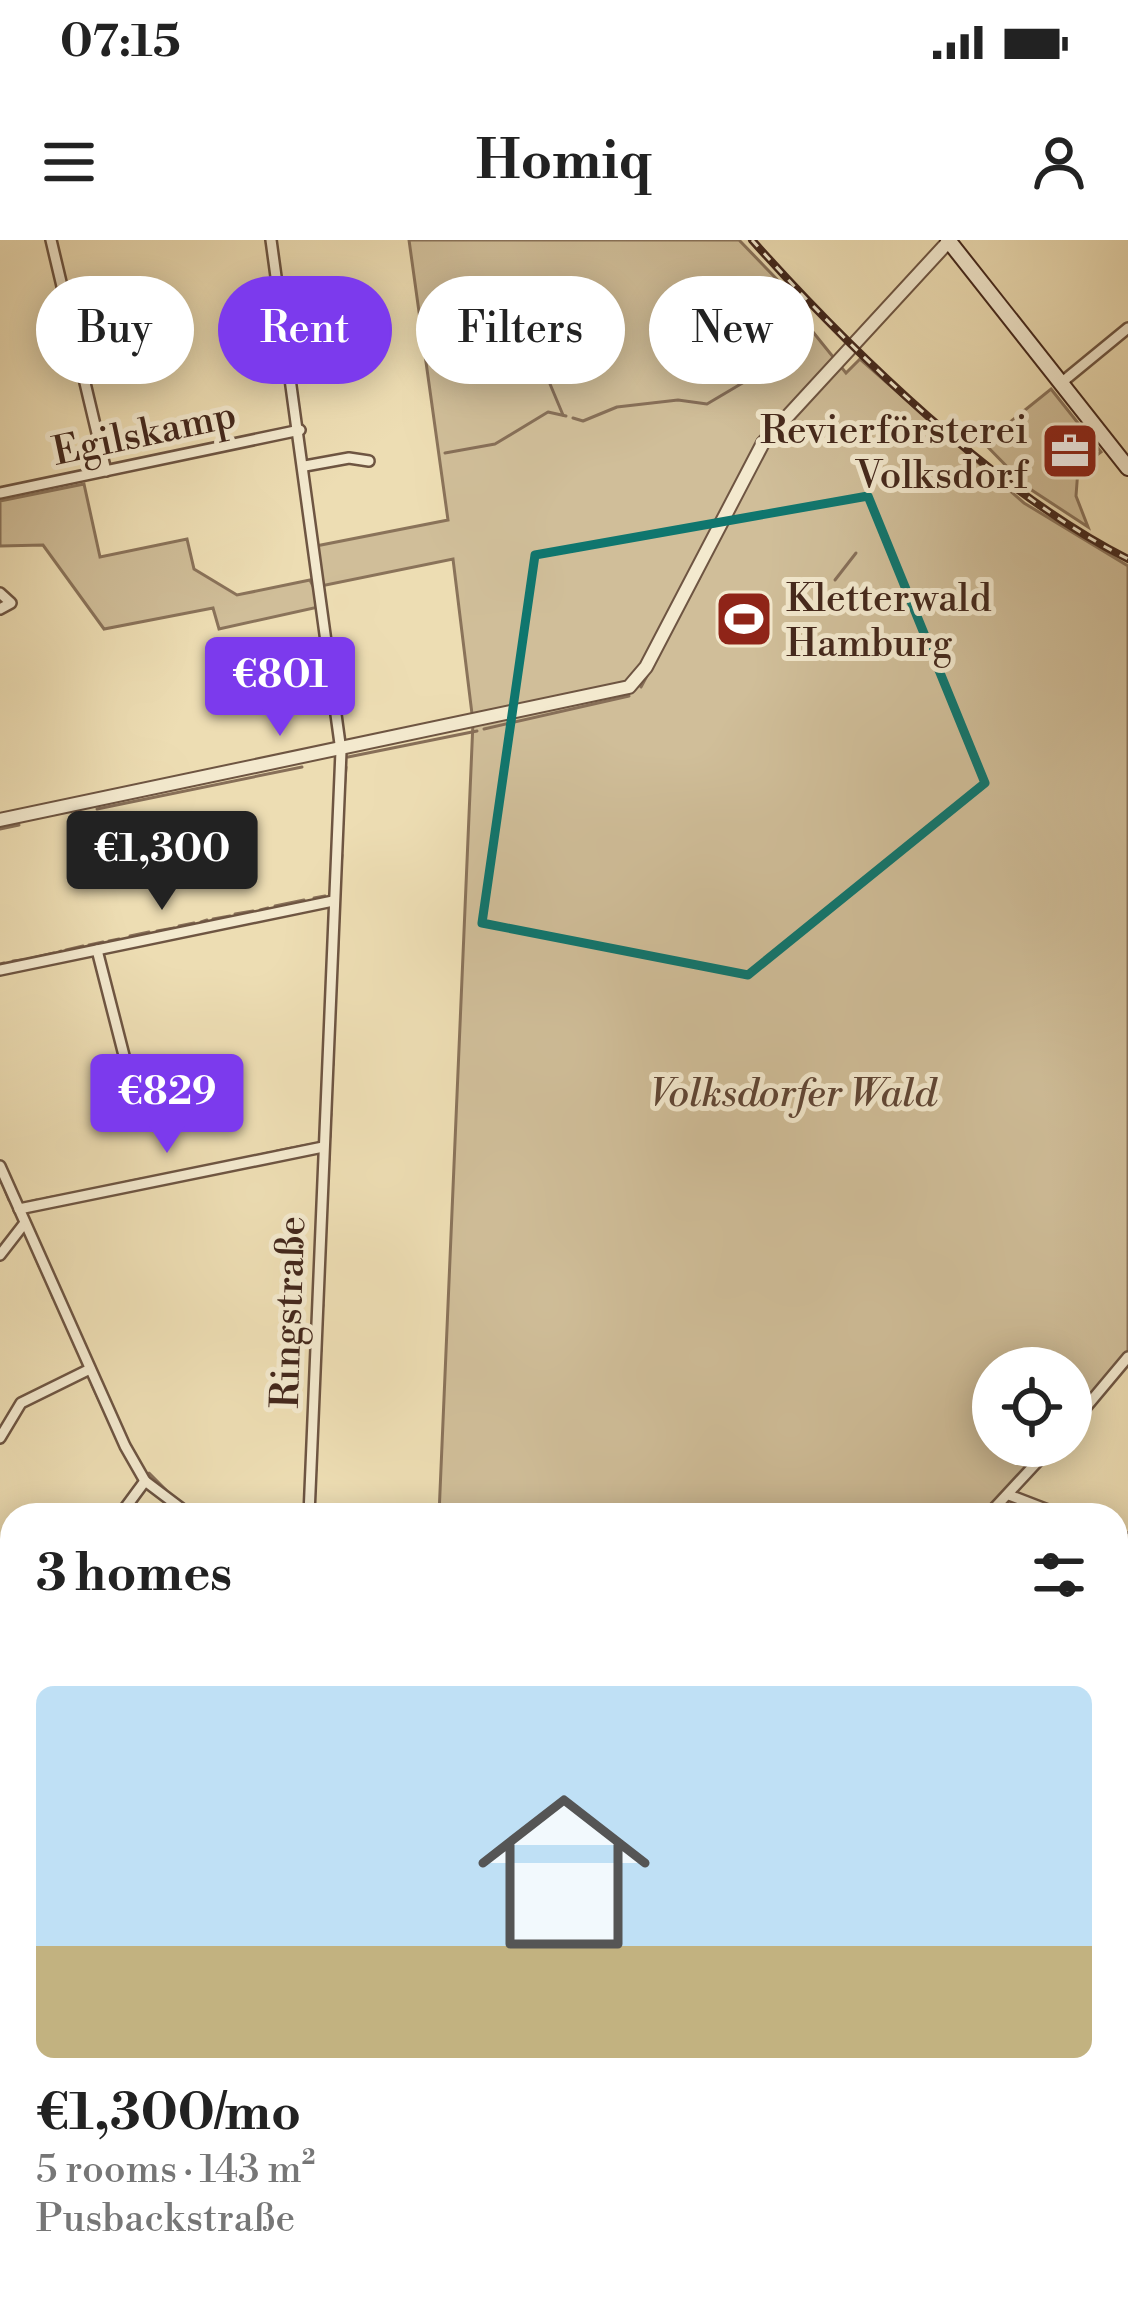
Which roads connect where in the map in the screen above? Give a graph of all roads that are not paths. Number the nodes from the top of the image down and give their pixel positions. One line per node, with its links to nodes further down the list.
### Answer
1 (51, 240): 10 (street)
2 (271, 240): 6 (street, Ringstraße)
3 (948, 240): 5 (main road); 14 (street)
4 (1128, 328): 5 (street)
5 (1060, 383): 9 (main road)
6 (300, 430): 8 (street, Ringstraße); 10 (street, Egilskamp)
7 (369, 461): 8 (street)
8 (305, 466): 14 (street, Ringstraße)
9 (1128, 468)
10 (106, 471): 11 (street, Egilskamp)
11 (0, 493)
12 (0, 593): 13 (street)
13 (0, 609)
14 (341, 752): 15 (street); 16 (street, Ringstraße)
15 (4, 818)
16 (333, 901): 17 (street); 20 (street, Ringstraße)
17 (98, 950): 18 (street); 19 (street)
18 (0, 970)
19 (128, 1071)
20 (323, 1147): 22 (street); 34 (street, Ringstraße)
21 (0, 1166): 22 (street)
22 (20, 1209): 23 (street)
23 (24, 1225): 24 (street); 26 (street)
24 (0, 1255)
25 (1128, 1357): 27 (street)
26 (90, 1369): 28 (street); 30 (street)
27 (1092, 1400)
28 (0, 1438)
29 (1034, 1467): 31 (street)
30 (145, 1480): 32 (street); 33 (street)
31 (1009, 1495): 35 (street); 36 (street)
32 (129, 1503)
33 (175, 1503)
34 (309, 1503)
35 (1001, 1503)
36 (1030, 1503)

